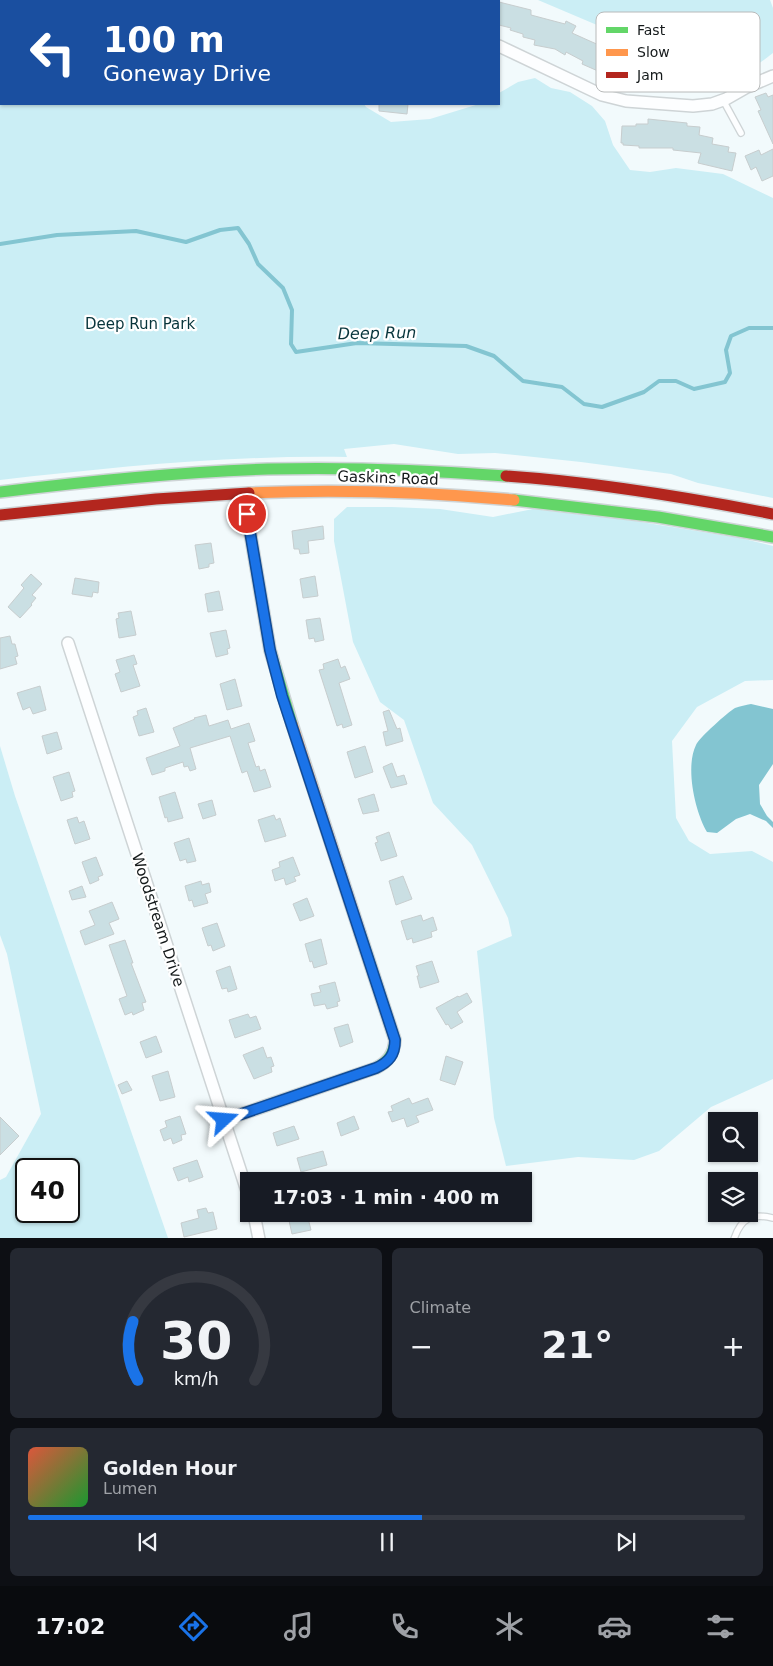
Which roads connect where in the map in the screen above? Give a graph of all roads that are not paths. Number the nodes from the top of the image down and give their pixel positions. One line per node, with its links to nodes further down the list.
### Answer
1 (500, 46): 4 (street)
2 (773, 76): 3 (street)
3 (760, 82)
4 (596, 92)
5 (597, 92): 7 (street)
6 (738, 92): 7 (street)
7 (723, 100): 8 (lane)
8 (741, 134)
9 (0, 492): 11 (main road, Gaskins Road)
10 (247, 514): 15 (main road)
11 (773, 514)
12 (0, 516): 13 (main road, Gaskins Road)
13 (773, 537)
14 (68, 643): 15 (street, Woodstream Drive)
15 (224, 1120): 16 (street, Woodstream Drive)
16 (241, 1172)
17 (773, 1218): 20 (lane)
18 (256, 1222): 19 (street)
19 (259, 1238)
20 (734, 1238)

